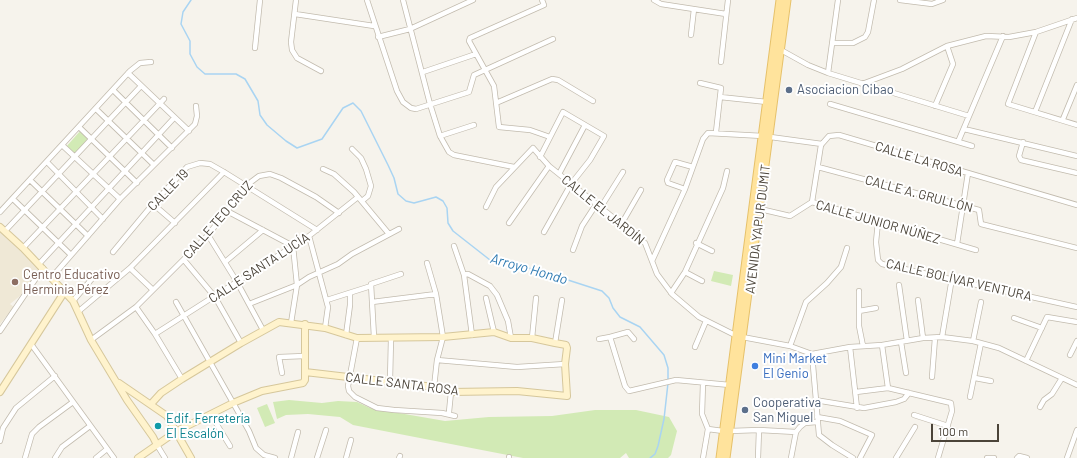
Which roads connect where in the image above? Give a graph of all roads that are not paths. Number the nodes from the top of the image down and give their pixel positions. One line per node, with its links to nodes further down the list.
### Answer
1 (260, 0): 28 (street)
2 (296, 0): 16 (street)
3 (367, 0): 19 (street)
4 (403, 0): 20 (street)
5 (473, 0): 20 (street)
6 (654, 0): 15 (street)
7 (728, 0): 17 (street)
8 (780, 0): 47 (main road, AVENIDA YAPUR DUMIT)
9 (787, 0): 29 (main road, AVENIDA YAPUR DUMIT)
10 (838, 0): 26 (street)
11 (874, 0): 26 (street)
12 (900, 0): 13 (street)
13 (943, 0)
14 (543, 2): 30 (street)
15 (694, 9): 17 (street); 22 (street)
16 (295, 14): 19 (street); 34 (street)
17 (726, 14): 32 (street)
18 (1075, 19): 21 (street); 55 (street)
19 (374, 26): 24 (street)
20 (410, 29): 24 (street); 35 (street)
21 (1036, 32): 23 (street); 55 (street)
22 (691, 35)
23 (1003, 36): 27 (street); 56 (street)
24 (378, 37): 50 (street)
25 (553, 39): 33 (street)
26 (833, 43): 37 (street)
27 (947, 46): 39 (street); 53 (street)
28 (254, 48)
29 (781, 50): 37 (street); 70 (main road, AVENIDA YAPUR DUMIT)
30 (476, 54): 33 (street); 35 (street)
31 (151, 62): 36 (street)
32 (721, 62)
33 (484, 70): 48 (street); 50 (street)
34 (321, 71)
35 (422, 72): 50 (street)
36 (128, 73): 41 (street); 42 (street)
37 (828, 73): 39 (street)
38 (700, 83): 43 (street)
39 (862, 84): 53 (street)
40 (1077, 85): 59 (street)
41 (141, 86): 46 (street); 49 (street)
42 (113, 90): 46 (street); 54 (street)
43 (720, 97): 47 (street); 67 (street)
44 (164, 99): 49 (street)
45 (593, 101): 48 (street)
46 (126, 102): 58 (street); 60 (street)
47 (767, 102): 70 (main road, AVENIDA YAPUR DUMIT)
48 (496, 103): 71 (street)
49 (159, 104): 57 (street); 58 (street)
50 (430, 104): 69 (street)
51 (830, 104): 74 (street)
52 (196, 106): 66 (street)
53 (935, 106): 56 (street)
54 (96, 109): 60 (street); 64 (street)
55 (1035, 112): 59 (street)
56 (969, 116): 65 (street)
57 (174, 118): 66 (street); 68 (street)
58 (144, 120): 68 (street); 73 (street)
59 (1063, 120): 63 (street)
60 (108, 121): 72 (street); 73 (street)
61 (474, 125): 69 (street)
62 (585, 125): 71 (street); 100 (street); 104 (street)
63 (1077, 125)
64 (79, 127): 72 (street); 77 (street)
65 (964, 129): 74 (street); 75 (street)
66 (189, 131): 79 (street)
67 (716, 132): 70 (street); 90 (street)
68 (160, 136): 79 (street); 81 (street)
69 (440, 136): 89 (street)
70 (766, 136): 76 (street); 123 (main road, AVENIDA YAPUR DUMIT); 211 (main road, AVENIDA YAPUR DUMIT)
71 (550, 137): 84 (street)
72 (92, 138): 82 (street); 85 (street)
73 (127, 138): 81 (street); 82 (street)
74 (958, 142): 78 (street)
75 (1023, 142): 83 (street); 98 (street)
76 (822, 144): 91 (street); 97 (street, CALLE LA ROSA)
77 (62, 145): 85 (street); 86 (street)
78 (972, 146)
79 (172, 148): 87 (street)
80 (352, 148): 114 (street)
81 (142, 154): 87 (street); 94 (street)
82 (110, 156): 94 (street); 101 (street)
83 (1077, 156)
84 (540, 157): 88 (street, CALLE EL JARDÍN); 89 (street, CALLE EL JARDÍN)
85 (74, 158): 99 (street); 101 (street)
86 (47, 162): 99 (street); 102 (street)
87 (154, 165): 103 (street)
88 (549, 166): 100 (street, CALLE EL JARDÍN); 131 (street)
89 (514, 167): 121 (street)
90 (693, 167): 106 (street); 106 (street)
91 (818, 167): 115 (street); 118 (street, CALLE A. GRULLÓN)
92 (323, 169): 111 (street)
93 (727, 171): 145 (street)
94 (126, 172): 103 (street); 107 (street)
95 (224, 172): 105 (street, CALLE 19); 116 (street, CALLE 19); 130 (street)
96 (623, 172): 117 (street)
97 (968, 173): 118 (street); 119 (street, CALLE LA ROSA)
98 (1077, 173)
99 (59, 174): 109 (street); 110 (street)
100 (558, 174): 104 (street, CALLE EL JARDÍN)
101 (92, 175): 107 (street); 110 (street)
102 (30, 180): 109 (street); 112 (street)
103 (137, 183): 113 (street)
104 (572, 184): 117 (street, CALLE EL JARDÍN); 139 (street)
105 (247, 185): 125 (street, CALLE TEO CRUZ); 127 (street, CALLE TEO CRUZ); 138 (street, CALLE 19)
106 (685, 189): 158 (street)
107 (108, 190): 113 (street); 120 (street)
108 (641, 190): 132 (street)
109 (42, 192): 122 (street); 124 (street)
110 (76, 192): 120 (street); 122 (street)
111 (358, 197): 114 (street); 127 (street, CALLE SANTA LUCÍA)
112 (13, 199): 124 (street); 126 (street)
113 (120, 200): 128 (street)
114 (362, 202): 140 (street)
115 (812, 202): 123 (street, CALLE JUNIOR NÚÑEZ); 129 (street, CALLE JUNIOR NÚÑEZ)
116 (153, 204): 130 (street); 155 (street, CALLE 19)
117 (599, 205): 132 (street, CALLE EL JARDÍN); 152 (street)
118 (963, 205): 146 (street); 151 (street, CALLE A. GRULLÓN)
119 (1077, 205)
120 (92, 207): 128 (street); 133 (street)
121 (486, 207)
122 (60, 209): 133 (street); 134 (street)
123 (760, 209): 211 (main road, AVENIDA YAPUR DUMIT)
124 (25, 210): 134 (street); 135 (street)
125 (227, 211): 137 (street); 141 (street, CALLE TEO CRUZ)
126 (0, 212)
127 (339, 213): 138 (street, CALLE SANTA LUCÍA)
128 (103, 219): 142 (street)
129 (878, 222): 146 (street, CALLE JUNIOR NÚÑEZ); 169 (street, CALLE BOLÍVAR VENTURA)
130 (175, 223): 162 (street)
131 (509, 223)
132 (622, 223): 158 (street, CALLE EL JARDÍN)
133 (76, 224): 142 (street); 144 (street)
134 (42, 228): 144 (street); 149 (street)
135 (2, 229): 149 (street)
136 (399, 229): 140 (street)
137 (263, 230): 147 (street); 159 (street)
138 (317, 230): 143 (street, CALLE SANTA LUCÍA)
139 (544, 232)
140 (389, 234): 164 (street)
141 (208, 235): 157 (street, CALLE TEO CRUZ); 159 (street)
142 (88, 236): 156 (street)
143 (309, 236): 147 (street, CALLE SANTA LUCÍA); 164 (street)
144 (59, 243): 156 (street); 161 (street)
145 (696, 243): 154 (street); 163 (street)
146 (957, 244): 153 (street, CALLE JUNIOR NÚÑEZ)
147 (293, 246): 171 (street, CALLE SANTA LUCÍA); 172 (street)
148 (454, 246): 167 (street)
149 (23, 248): 161 (street)
150 (847, 248): 234 (street)
151 (1077, 248)
152 (573, 250)
153 (976, 250)
154 (712, 251)
155 (113, 252)
156 (71, 255): 168 (street)
157 (184, 260): 175 (street, CALLE TEO CRUZ); 181 (street)
158 (652, 261): 179 (street, CALLE EL JARDÍN)
159 (225, 262): 171 (street)
160 (427, 263): 180 (street)
161 (41, 266): 168 (street); 206 (street)
162 (130, 268): 175 (street); 195 (street)
163 (684, 272): 170 (street); 179 (street)
164 (320, 273): 172 (street); 184 (street)
165 (96, 274): 187 (street)
166 (401, 274): 173 (street)
167 (464, 275): 210 (street); 218 (street)
168 (52, 277): 177 (street)
169 (952, 278): 193 (street, CALLE BOLÍVAR VENTURA); 215 (street)
170 (702, 281)
171 (237, 282): 181 (street, CALLE SANTA LUCÍA); 191 (street)
172 (297, 284): 191 (street); 201 (street)
173 (371, 285): 178 (street); 189 (street)
174 (899, 285): 225 (street)
175 (154, 290): 192 (street, CALLE TEO CRUZ)
176 (859, 291): 196 (street)
177 (65, 292): 187 (street); 232 (street)
178 (350, 293): 184 (street); 209 (street)
179 (671, 293): 199 (street, CALLE EL JARDÍN)
180 (436, 294): 189 (street); 213 (street)
181 (215, 297): 197 (street, CALLE SANTA LUCÍA); 228 (street)
182 (486, 298): 207 (street)
183 (536, 298): 219 (street)
184 (327, 300): 203 (street)
185 (562, 300): 230 (street)
186 (918, 300): 220 (street)
187 (73, 301): 195 (street)
188 (176, 302): 197 (street)
189 (372, 302): 212 (street)
190 (981, 302): 226 (street)
191 (249, 304): 205 (street)
192 (136, 307): 208 (street); 224 (street, CALLE TEO CRUZ)
193 (1077, 307)
194 (876, 308): 196 (street)
195 (79, 311): 224 (street)
196 (859, 311): 235 (street)
197 (184, 316): 208 (street, CALLE SANTA LUCÍA); 243 (street)
198 (1014, 318): 204 (street)
199 (706, 321): 211 (street, CALLE EL JARDÍN); 236 (street)
200 (1077, 322): 204 (street)
201 (291, 323): 202 (street); 205 (street)
202 (304, 324): 203 (street); 240 (street)
203 (325, 328): 209 (street)
204 (1042, 328): 242 (street)
205 (263, 330): 228 (street)
206 (0, 331)
207 (494, 332): 210 (street); 218 (street)
208 (155, 334): 253 (street)
209 (346, 335): 216 (street)
210 (472, 335): 213 (street)
211 (740, 336): 234 (street, CALLE EL JARDÍN); 258 (main road, AVENIDA YAPUR DUMIT); 288 (main road, AVENIDA YAPUR DUMIT)
212 (374, 337): 216 (street); 217 (street)
213 (443, 337): 217 (street); 241 (street)
214 (610, 337): 222 (street); 223 (street); 257 (street)
215 (942, 337): 221 (street); 226 (street)
216 (356, 338): 249 (street)
217 (391, 338): 255 (street)
218 (511, 338): 219 (street)
219 (532, 338): 230 (street)
220 (923, 338): 221 (street); 225 (street)
221 (935, 338): 250 (street)
222 (599, 339)
223 (634, 339)
224 (91, 340): 254 (street)
225 (907, 341): 229 (street)
226 (973, 341): 231 (street)
227 (1077, 341): 239 (street)
228 (241, 342): 243 (street)
229 (901, 342): 233 (street); 247 (street)
230 (555, 343): 244 (street)
231 (981, 343): 242 (street); 251 (street)
232 (31, 344): 248 (street); 262 (street)
233 (882, 344): 235 (street); 261 (street)
234 (790, 346): 238 (street, CALLE EL JARDÍN)
235 (863, 346): 237 (street)
236 (695, 347)
237 (850, 347): 238 (street); 264 (street)
238 (812, 354): 269 (street)
239 (1070, 355)
240 (305, 356): 245 (street); 246 (street)
241 (437, 360): 244 (street); 260 (street)
242 (1026, 361): 252 (street)
243 (211, 362): 253 (street); 271 (street)
244 (565, 364): 263 (street, CALLE SANTA ROSA)
245 (305, 372): 249 (street, CALLE SANTA ROSA); 271 (street)
246 (282, 373)
247 (906, 373)
248 (55, 376): 270 (street); 292 (street)
249 (349, 377): 255 (street, CALLE SANTA ROSA); 278 (street)
250 (932, 377)
251 (975, 378): 256 (street); 267 (street)
252 (1062, 378): 259 (street); 273 (street)
253 (182, 379): 272 (street)
254 (116, 381): 266 (street); 268 (street)
255 (390, 381): 260 (street, CALLE SANTA ROSA)
256 (991, 381)
257 (703, 383): 258 (street); 284 (street)
258 (730, 385): 288 (main road, AVENIDA YAPUR DUMIT)
259 (1077, 385)
260 (434, 387): 263 (street, CALLE SANTA ROSA)
261 (888, 388): 264 (street); 265 (street)
262 (0, 392)
263 (451, 392): 275 (street)
264 (856, 392): 274 (street)
265 (909, 393): 274 (street); 281 (street)
266 (134, 394): 268 (street); 272 (street)
267 (970, 398)
268 (127, 400): 293 (street)
269 (815, 400): 274 (street); 279 (street)
270 (73, 402): 280 (street); 297 (street)
271 (233, 403): 276 (street); 296 (street)
272 (151, 404): 287 (street)
273 (1040, 407)
274 (857, 408)
275 (449, 412)
276 (211, 415): 287 (street); 294 (street)
277 (914, 415): 281 (street)
278 (454, 416)
279 (817, 420): 290 (street); 313 (street); 314 (street)
280 (90, 426): 295 (street); 298 (street)
281 (948, 426): 316 (street)
282 (915, 427): 315 (street)
283 (326, 430): 306 (street)
284 (708, 430): 288 (street); 308 (street)
285 (759, 430): 288 (street); 290 (street); 311 (street)
286 (1077, 430): 321 (street)
287 (177, 431): 293 (street); 303 (street)
288 (727, 431): 309 (main road, AVENIDA YAPUR DUMIT); 310 (main road, AVENIDA YAPUR DUMIT)
289 (298, 432): 305 (street)
290 (796, 432): 312 (street)
291 (351, 440): 307 (street)
292 (0, 441)
293 (157, 445): 301 (street); 302 (street)
294 (230, 446)
295 (107, 449): 299 (street); 300 (street)
296 (263, 457): 304 (street)
297 (25, 458)
298 (55, 458)
299 (96, 458)
300 (114, 458)
301 (138, 458)
302 (165, 458)
303 (191, 458)
304 (275, 458)
305 (291, 458)
306 (317, 458)
307 (346, 458)
308 (703, 458)
309 (720, 458)
310 (726, 458)
311 (758, 458)
312 (791, 458)
313 (853, 458)
314 (860, 458)
315 (896, 458)
316 (938, 458)
317 (987, 458): 318 (street)
318 (994, 458)
319 (1017, 458): 320 (street)
320 (1027, 458)
321 (1067, 458)

